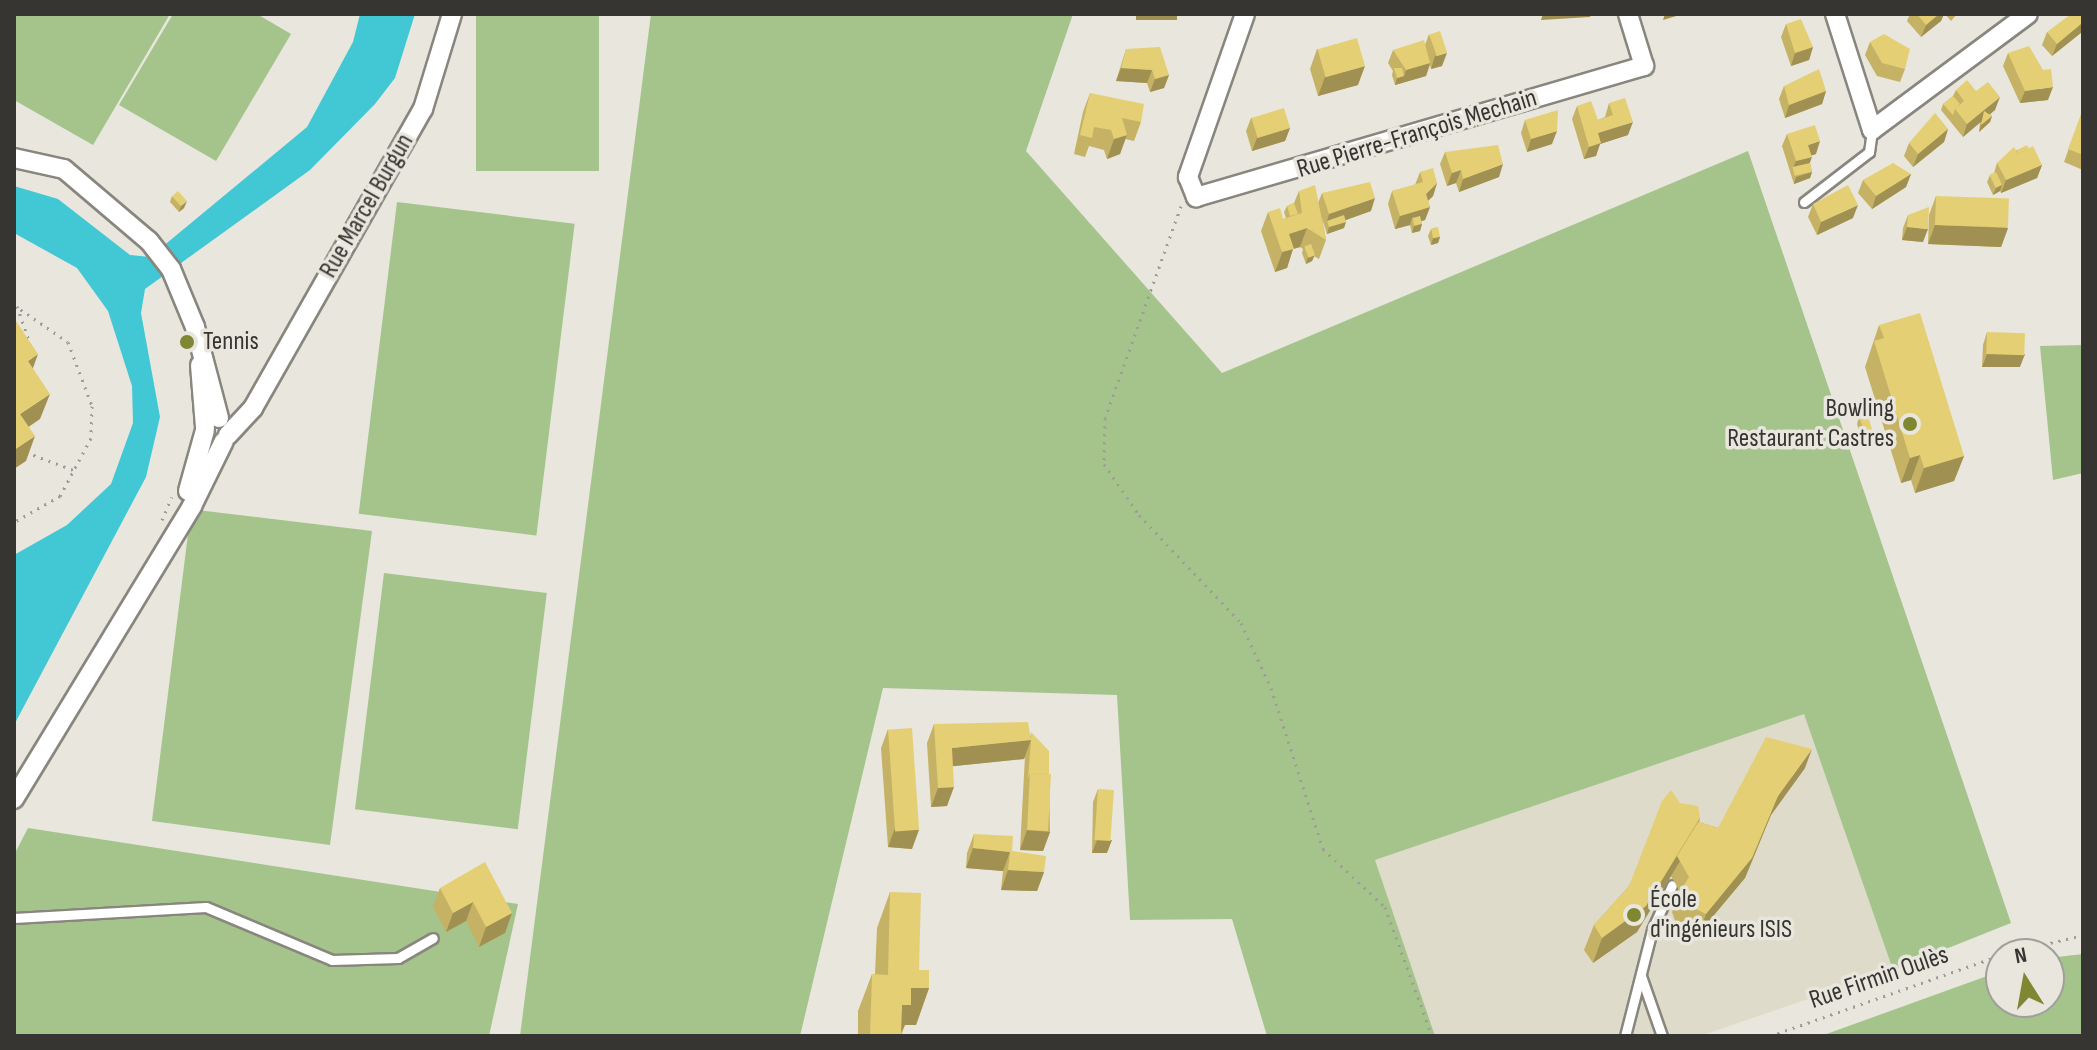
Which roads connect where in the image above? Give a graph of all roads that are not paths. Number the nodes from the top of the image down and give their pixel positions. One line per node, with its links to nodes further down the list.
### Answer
1 (452, 14): 9 (street, Rue Marcel Burgun)
2 (1245, 14): 3 (street, Rue Pierre-François Mechain)
3 (1628, 14)
4 (1835, 14): 6 (street)
5 (2028, 14): 6 (street)
6 (1872, 130): 8 (lane)
7 (14, 158): 9 (street)
8 (1804, 202)
9 (217, 428): 10 (street)
10 (14, 799)
11 (1672, 885): 14 (lane)
12 (14, 918): 13 (lane)
13 (433, 938)
14 (1641, 976): 15 (lane); 16 (lane)
15 (1625, 1036)
16 (1662, 1036)

